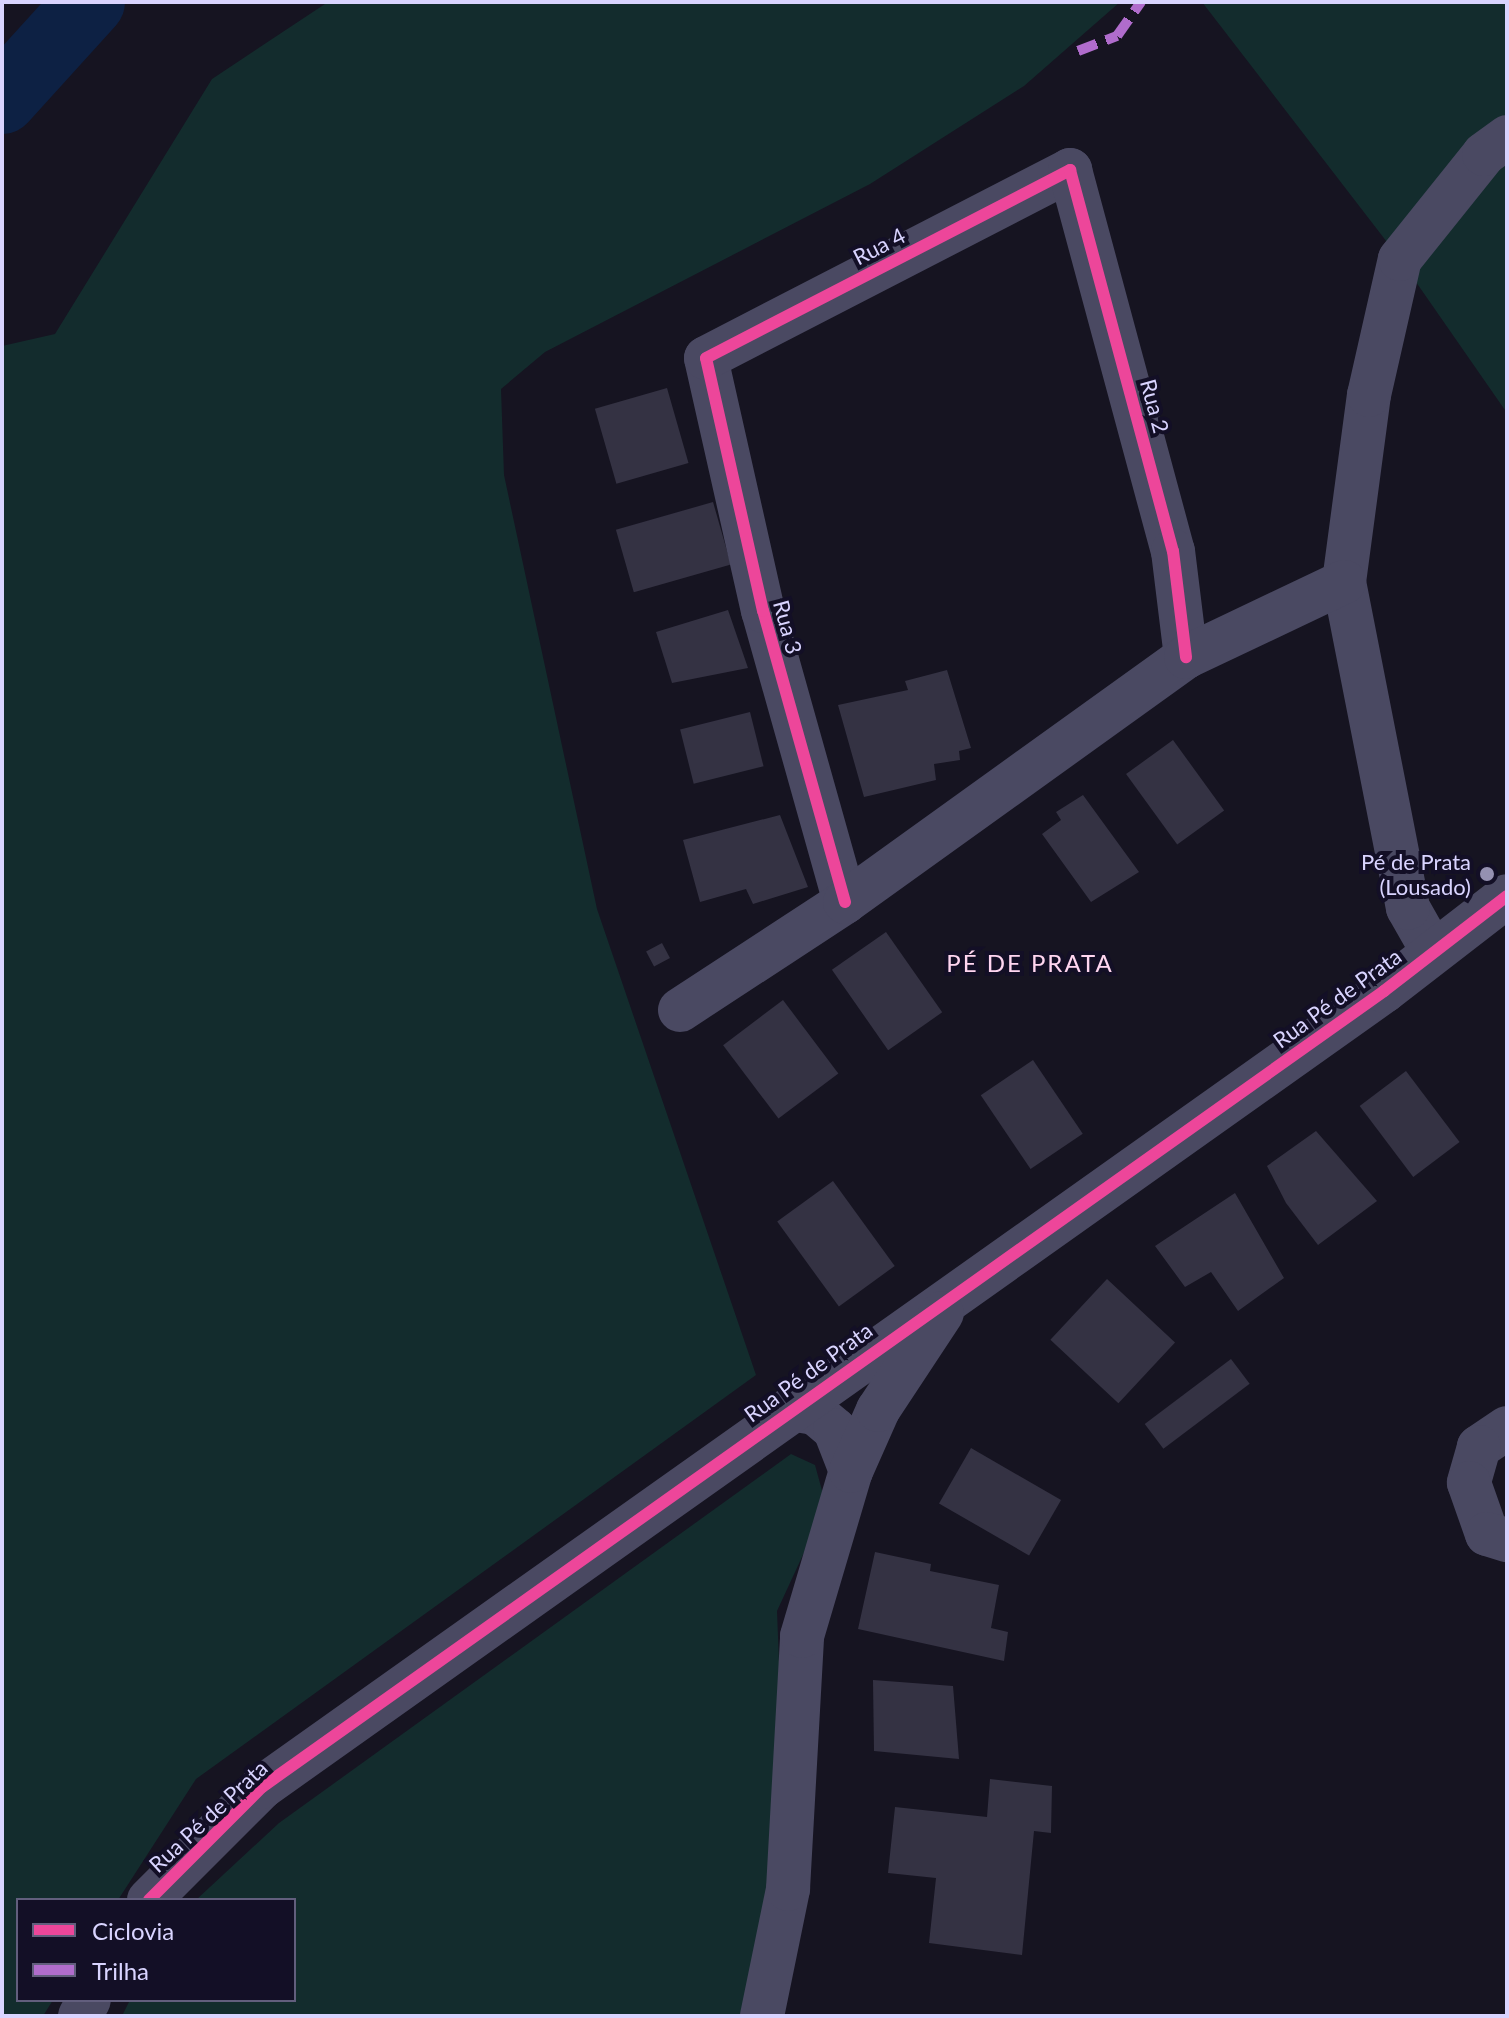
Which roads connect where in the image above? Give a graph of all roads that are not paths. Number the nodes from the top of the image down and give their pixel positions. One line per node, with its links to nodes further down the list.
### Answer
1 (1507, 137): 4 (street)
2 (1070, 170): 3 (street, Rua 4); 5 (street, Rua 2)
3 (706, 358): 7 (street, Rua 3)
4 (1344, 582): 5 (street); 8 (street)
5 (1186, 657): 7 (street)
6 (1507, 896): 8 (street, Rua Pé de Prata)
7 (845, 902): 9 (street)
8 (1433, 952): 10 (street, Rua Pé de Prata)
9 (680, 1010)
10 (960, 1287): 11 (street, Rua Pé de Prata); 13 (street, Rua Pé de Prata)
11 (790, 1409): 13 (street, Rua Pé de Prata); 15 (street, Rua Pé de Prata)
12 (1507, 1428): 14 (street)
13 (851, 1471): 16 (street, Rua Pé de Prata)
14 (1507, 1540)
15 (151, 1898)
16 (762, 2016)

